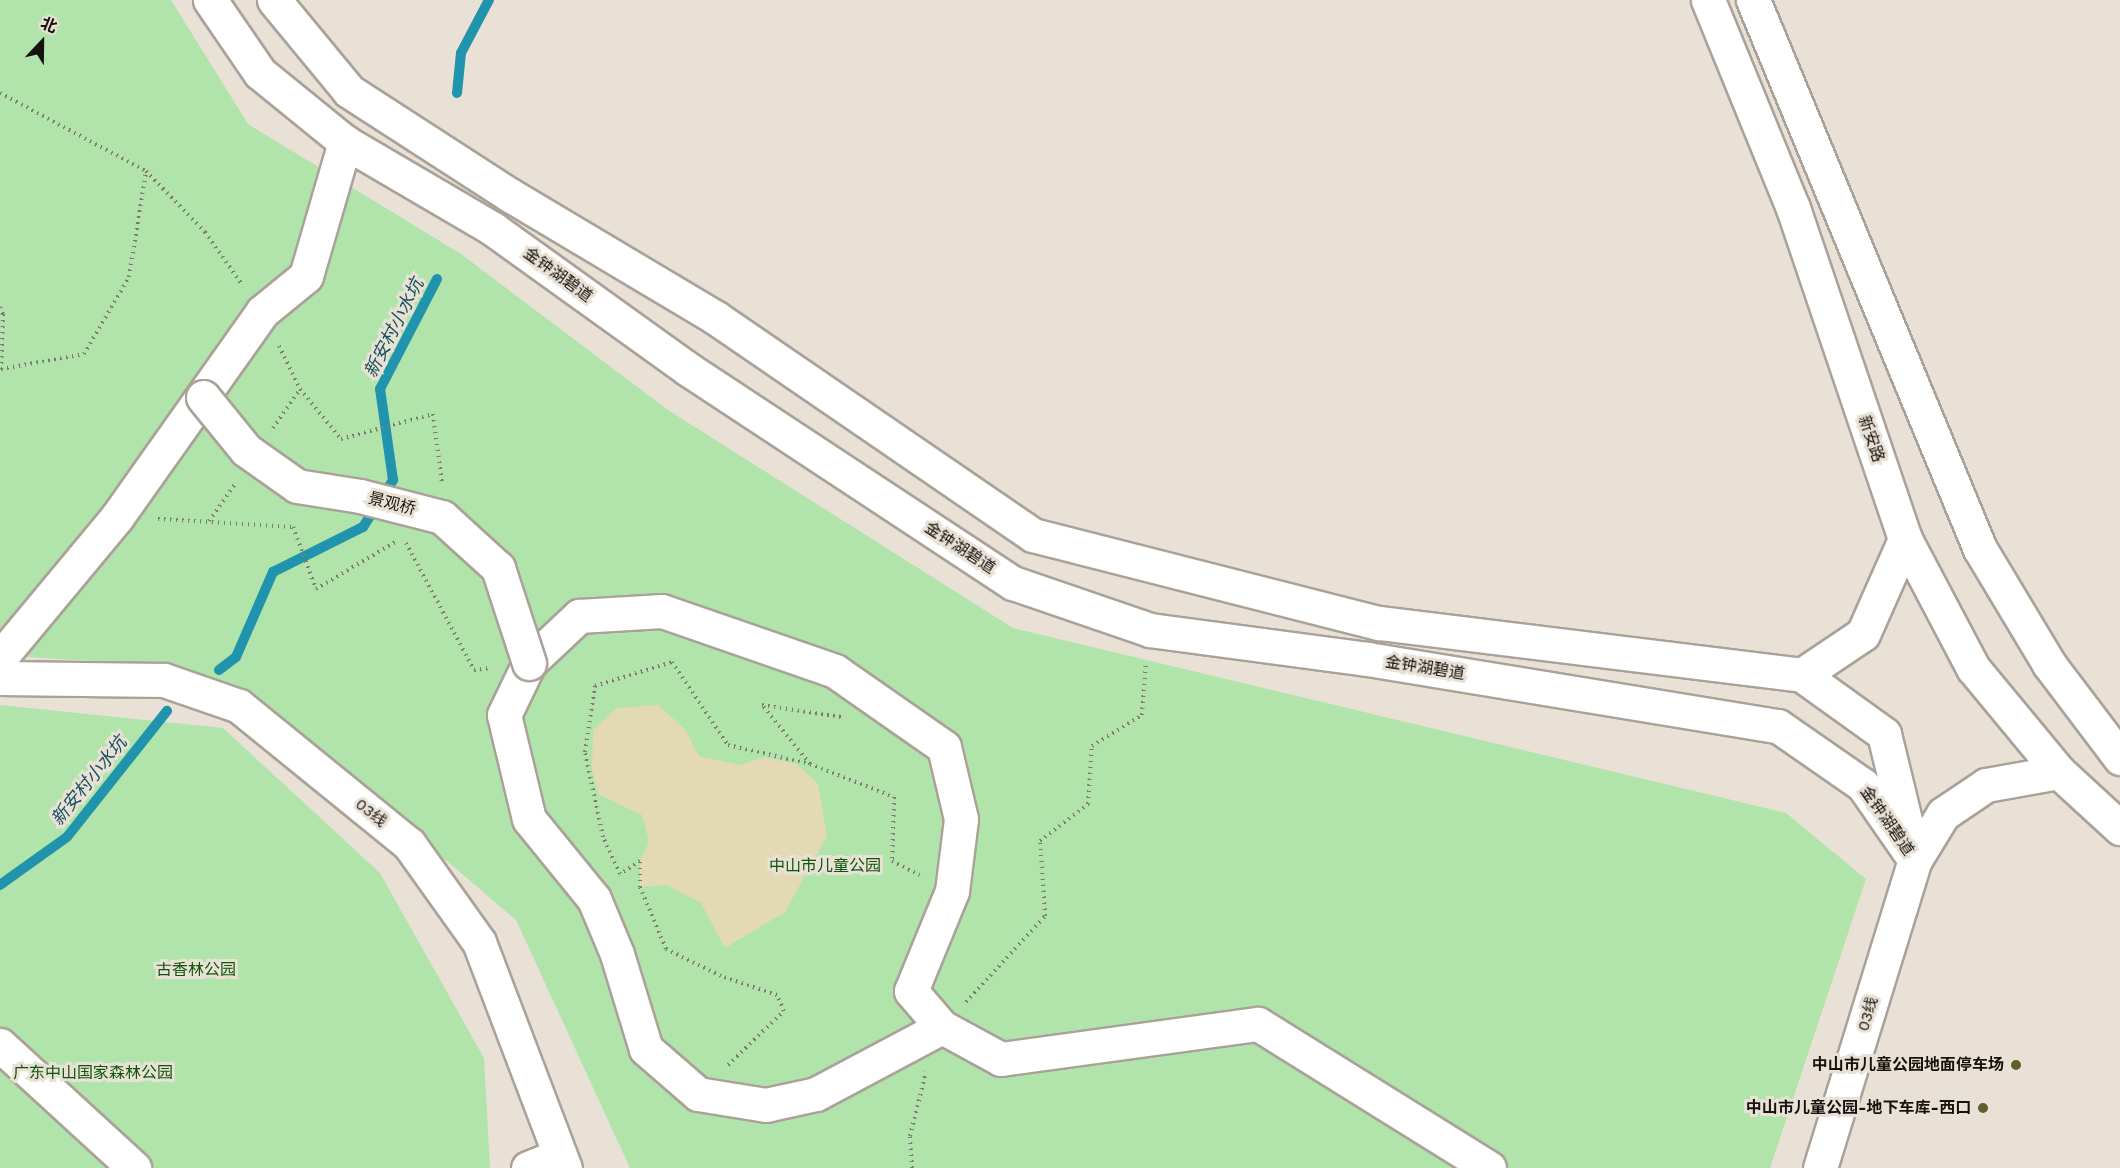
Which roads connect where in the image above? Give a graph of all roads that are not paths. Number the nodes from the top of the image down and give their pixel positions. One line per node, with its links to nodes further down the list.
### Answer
1 (210, 0): 5 (street, 金钟湖碧道)
2 (274, 0): 10 (street, 金钟湖碧道)
3 (1708, 0): 7 (street, 新安路)
4 (1753, 0): 12 (street)
5 (345, 142): 6 (street); 15 (street, 金钟湖碧道)
6 (203, 398): 8 (street); 9 (street, 景观桥, bridge)
7 (1905, 539): 10 (street); 13 (street, 新安路)
8 (0, 658)
9 (530, 663): 16 (street); 16 (street)
10 (1802, 675): 15 (street, 金钟湖碧道)
11 (0, 678): 18 (street, 03线)
12 (2120, 758)
13 (2059, 772): 14 (street, 新安路); 15 (street, 03线)
14 (2120, 828)
15 (1915, 860): 22 (street, 03线)
16 (942, 1027): 21 (street)
17 (0, 1045): 19 (street)
18 (562, 1162): 20 (street)
19 (134, 1168)
20 (528, 1168)
21 (1489, 1168)
22 (1820, 1168)

